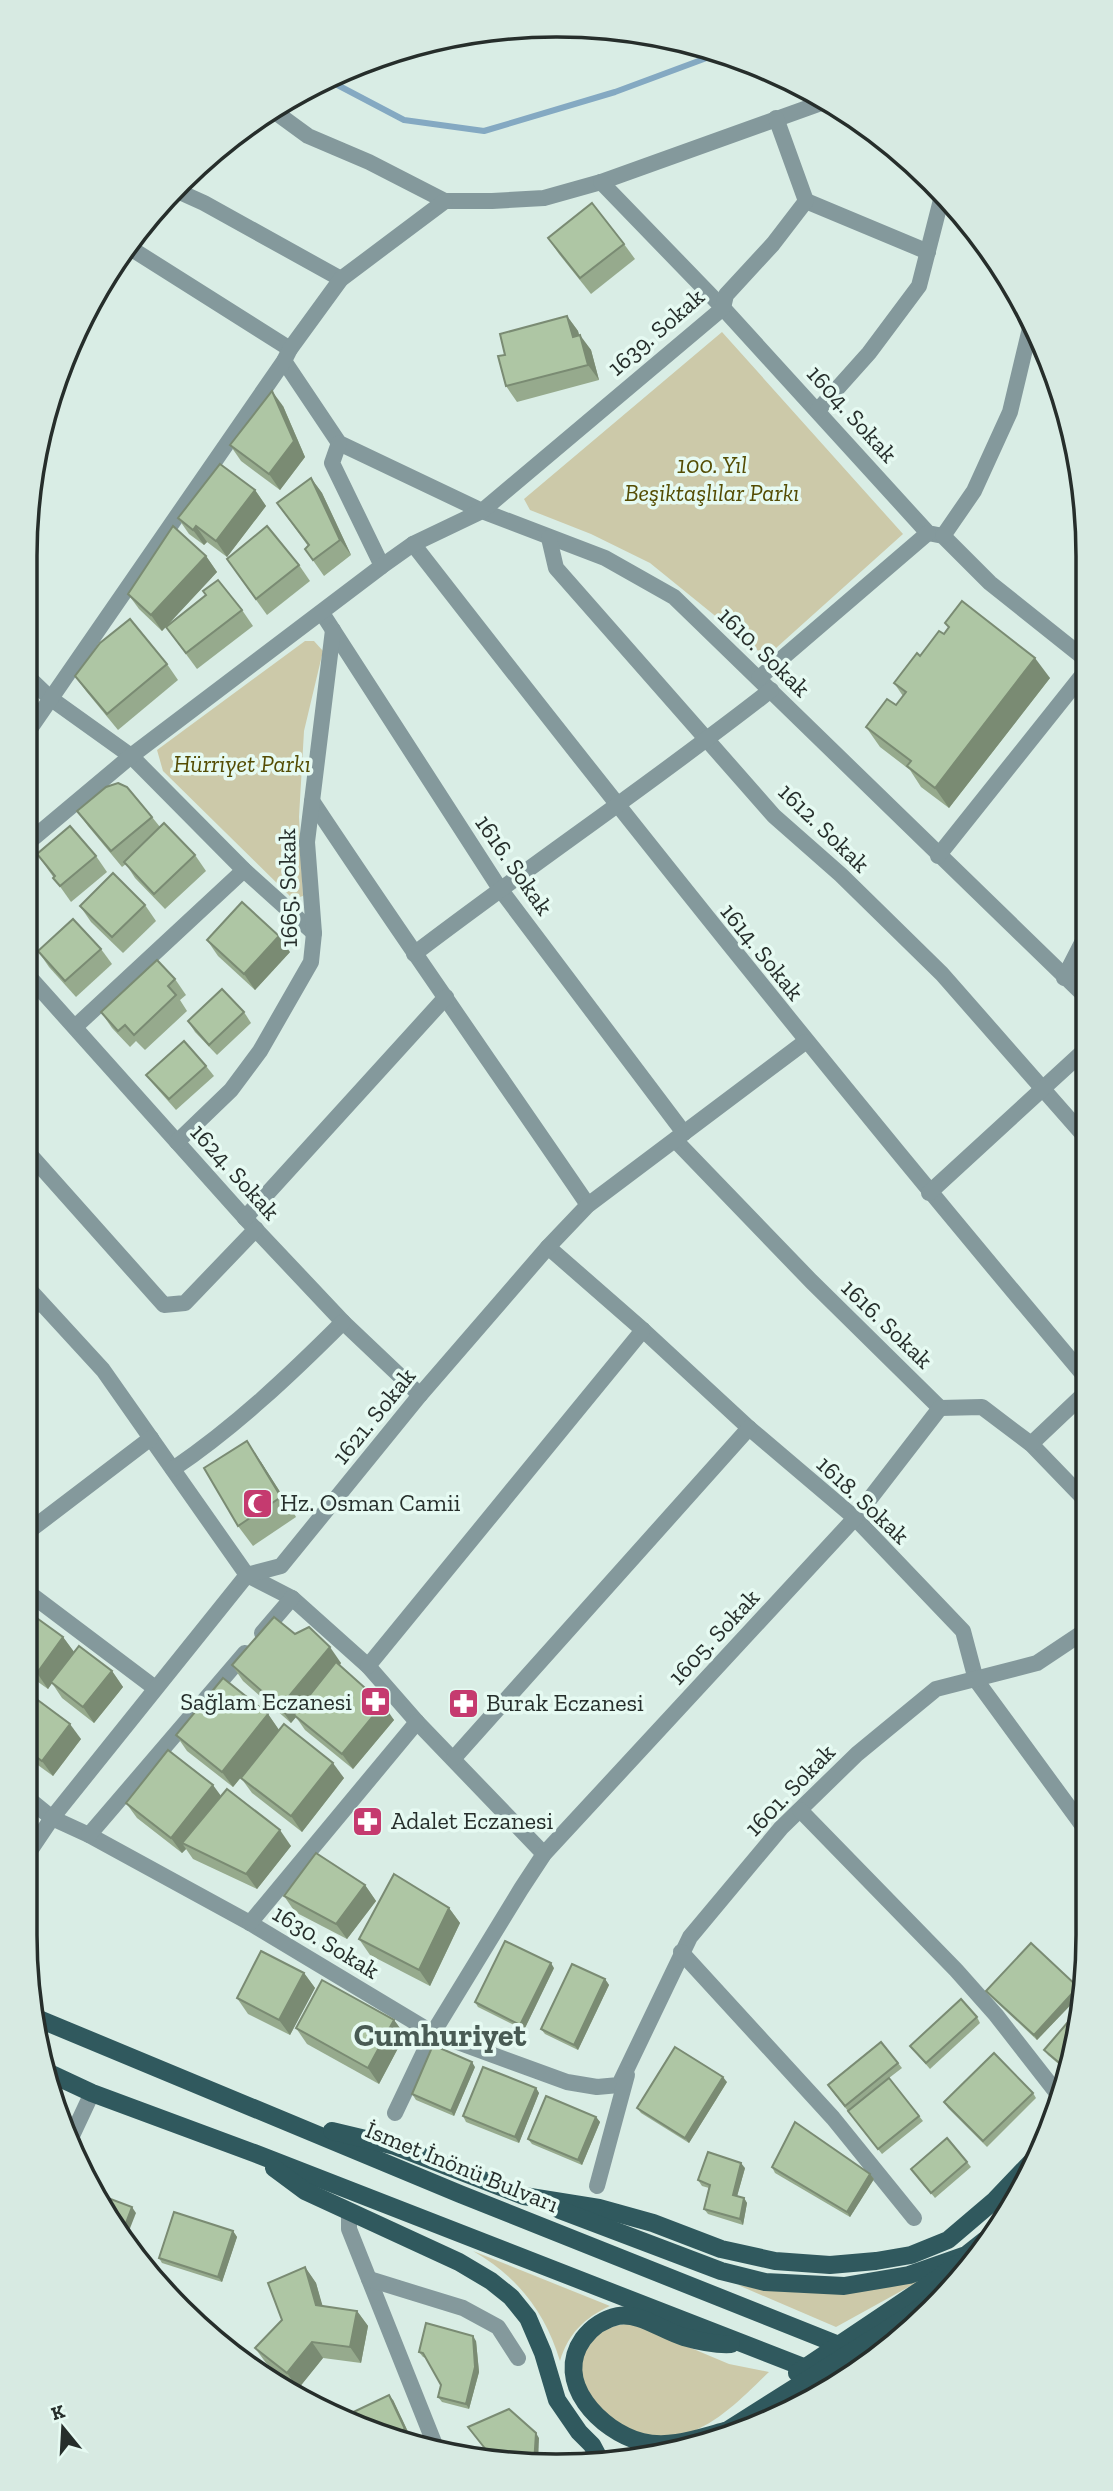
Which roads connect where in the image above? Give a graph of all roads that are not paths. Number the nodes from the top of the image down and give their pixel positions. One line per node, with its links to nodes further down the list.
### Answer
1 (814, 105): 3 (street)
2 (281, 116): 6 (street)
3 (776, 118): 4 (street); 7 (street)
4 (601, 182): 6 (street); 12 (street, 1604. Sokak)
5 (184, 194): 11 (street)
6 (445, 201): 11 (street)
7 (806, 201): 10 (street); 12 (street, 1639. Sokak)
8 (940, 206): 10 (street)
9 (136, 252): 14 (street)
10 (928, 252): 15 (street)
11 (341, 279): 14 (street)
12 (723, 308): 15 (street, 1604. Sokak); 17 (street, 1639. Sokak)
13 (1028, 338): 18 (street)
14 (287, 355): 16 (street); 28 (street)
15 (818, 410): 18 (street, 1604. Sokak)
16 (339, 443): 17 (street, 1610. Sokak); 21 (street)
17 (482, 511): 19 (street, 1610. Sokak); 20 (street, 1639. Sokak)
18 (935, 535): 24 (street, 1604. Sokak); 26 (street)
19 (549, 538): 26 (street, 1610. Sokak); 30 (street, 1612. Sokak)
20 (413, 544): 21 (street, 1639. Sokak); 33 (street, 1614. Sokak)
21 (382, 566): 22 (street, 1639. Sokak)
22 (322, 613): 23 (street, 1616. Sokak); 31 (street)
23 (333, 630): 32 (street, 1665. Sokak); 37 (street, 1616. Sokak)
24 (1076, 652)
25 (1076, 683): 35 (street)
26 (765, 684): 30 (street); 35 (street, 1610. Sokak)
27 (37, 686): 28 (street)
28 (50, 698): 29 (street); 31 (street)
29 (37, 717)
30 (709, 739): 33 (street); 48 (street, 1612. Sokak)
31 (131, 756): 34 (street); 36 (street)
32 (312, 801): 38 (street, 1665. Sokak); 39 (street)
33 (615, 804): 37 (street); 46 (street, 1614. Sokak)
34 (37, 834)
35 (938, 856): 41 (street, 1610. Sokak)
36 (244, 870): 38 (street); 45 (street)
37 (500, 889): 39 (street); 50 (street, 1616. Sokak)
38 (314, 933): 51 (street, 1665. Sokak)
39 (414, 954): 44 (street)
40 (1076, 955): 41 (street)
41 (1064, 978): 43 (street, 1610. Sokak)
42 (37, 986): 45 (street, 1624. Sokak)
43 (1076, 988)
44 (446, 997): 54 (street); 55 (street)
45 (75, 1027): 51 (street, 1624. Sokak)
46 (805, 1042): 50 (street, 1621. Sokak); 53 (street, 1614. Sokak)
47 (1076, 1059): 48 (street)
48 (1044, 1089): 49 (street, 1612. Sokak); 53 (street)
49 (1076, 1126)
50 (679, 1136): 54 (street, 1621. Sokak); 64 (street, 1616. Sokak)
51 (177, 1142): 55 (street, 1624. Sokak)
52 (37, 1163): 55 (street)
53 (929, 1192): 61 (street, 1614. Sokak)
54 (588, 1205): 56 (street, 1621. Sokak)
55 (251, 1224): 59 (street, 1624. Sokak)
56 (548, 1247): 60 (street, 1618. Sokak); 62 (street, 1621. Sokak)
57 (37, 1300): 58 (street)
58 (39, 1302): 66 (street)
59 (343, 1322): 62 (street, 1624. Sokak); 68 (street)
60 (643, 1330): 65 (street, 1618. Sokak); 76 (street)
61 (1076, 1366)
62 (420, 1395): 72 (street, 1621. Sokak)
63 (1076, 1401): 67 (street)
64 (940, 1408): 67 (street); 70 (street, 1605. Sokak)
65 (749, 1428): 70 (street, 1618. Sokak); 80 (street)
66 (151, 1438): 68 (street); 71 (street)
67 (1031, 1444): 69 (street)
68 (173, 1469): 72 (street)
69 (1076, 1491)
70 (855, 1518): 77 (street, 1618. Sokak); 87 (street, 1605. Sokak)
71 (37, 1524)
72 (247, 1575): 73 (street); 78 (street)
73 (292, 1598): 76 (street); 85 (street)
74 (37, 1600): 78 (street)
75 (1076, 1636): 77 (street, 1601. Sokak)
76 (368, 1666): 79 (street)
77 (976, 1680): 82 (street, 1601. Sokak); 83 (street, 1618. Sokak)
78 (155, 1688): 84 (street)
79 (417, 1721): 80 (street); 88 (street)
80 (454, 1758): 87 (street)
81 (37, 1806): 84 (street, 1630. Sokak)
82 (800, 1810): 89 (street, 1601. Sokak); 95 (street)
83 (1076, 1817)
84 (52, 1818): 85 (street, 1630. Sokak); 86 (street)
85 (89, 1835): 88 (street, 1630. Sokak)
86 (37, 1839)
87 (544, 1854): 91 (street, 1605. Sokak)
88 (250, 1923): 91 (street, 1630. Sokak)
89 (681, 1952): 92 (street, 1601. Sokak); 105 (street)
90 (44, 2022): 98 (main road, İsmet İnönü Bulvarı)
91 (433, 2033): 94 (street, 1630. Sokak); 97 (street, 1605. Sokak)
92 (630, 2063): 94 (street, 1601. Sokak); 102 (street)
93 (56, 2076): 96 (main road)
94 (619, 2085)
95 (1053, 2088)
96 (92, 2093): 99 (street); 100 (main road)
97 (395, 2113)
98 (282, 2120): 103 (main road); 111 (main road, İsmet İnönü Bulvarı)
99 (75, 2130)
100 (254, 2154): 104 (main road); 110 (main road)
101 (1015, 2179): 103 (main road)
102 (597, 2186)
103 (524, 2196): 106 (main road)
104 (349, 2211): 108 (street); 118 (main road)
105 (914, 2218)
106 (965, 2256)
107 (963, 2258): 114 (main road)
108 (369, 2279): 112 (street); 116 (street)
109 (907, 2318): 114 (main road)
110 (746, 2344): 113 (main road); 117 (main road)
111 (863, 2354)
112 (518, 2358)
113 (829, 2377)
114 (790, 2384): 115 (main road)
115 (741, 2420)
116 (433, 2439)
117 (662, 2443)
118 (596, 2452)

